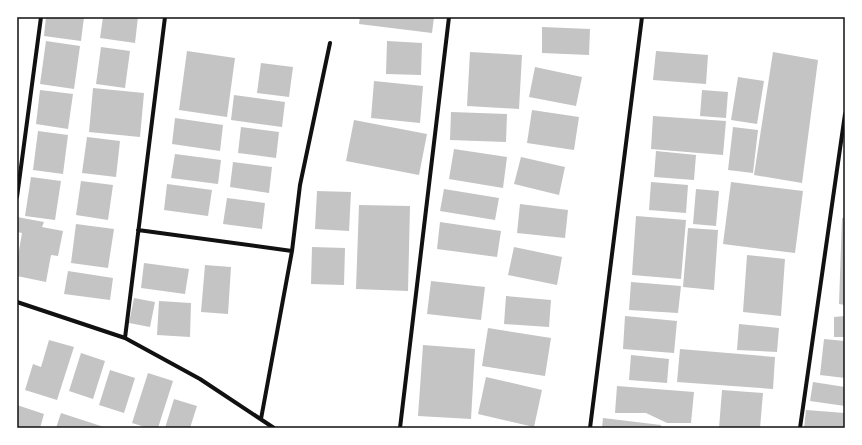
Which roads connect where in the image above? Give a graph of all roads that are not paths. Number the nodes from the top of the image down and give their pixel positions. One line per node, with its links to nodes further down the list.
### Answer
1 (41, 17): 7 (street)
2 (165, 17): 8 (street)
3 (449, 17): 14 (street)
4 (642, 17): 15 (street)
5 (330, 43): 9 (street)
6 (845, 114): 16 (street)
7 (17, 197)
8 (138, 230): 9 (street); 11 (street)
9 (292, 251): 12 (street)
10 (17, 302): 11 (street)
11 (124, 338): 12 (street)
12 (262, 420): 13 (street)
13 (274, 428)
14 (400, 428)
15 (590, 428)
16 (800, 428)

